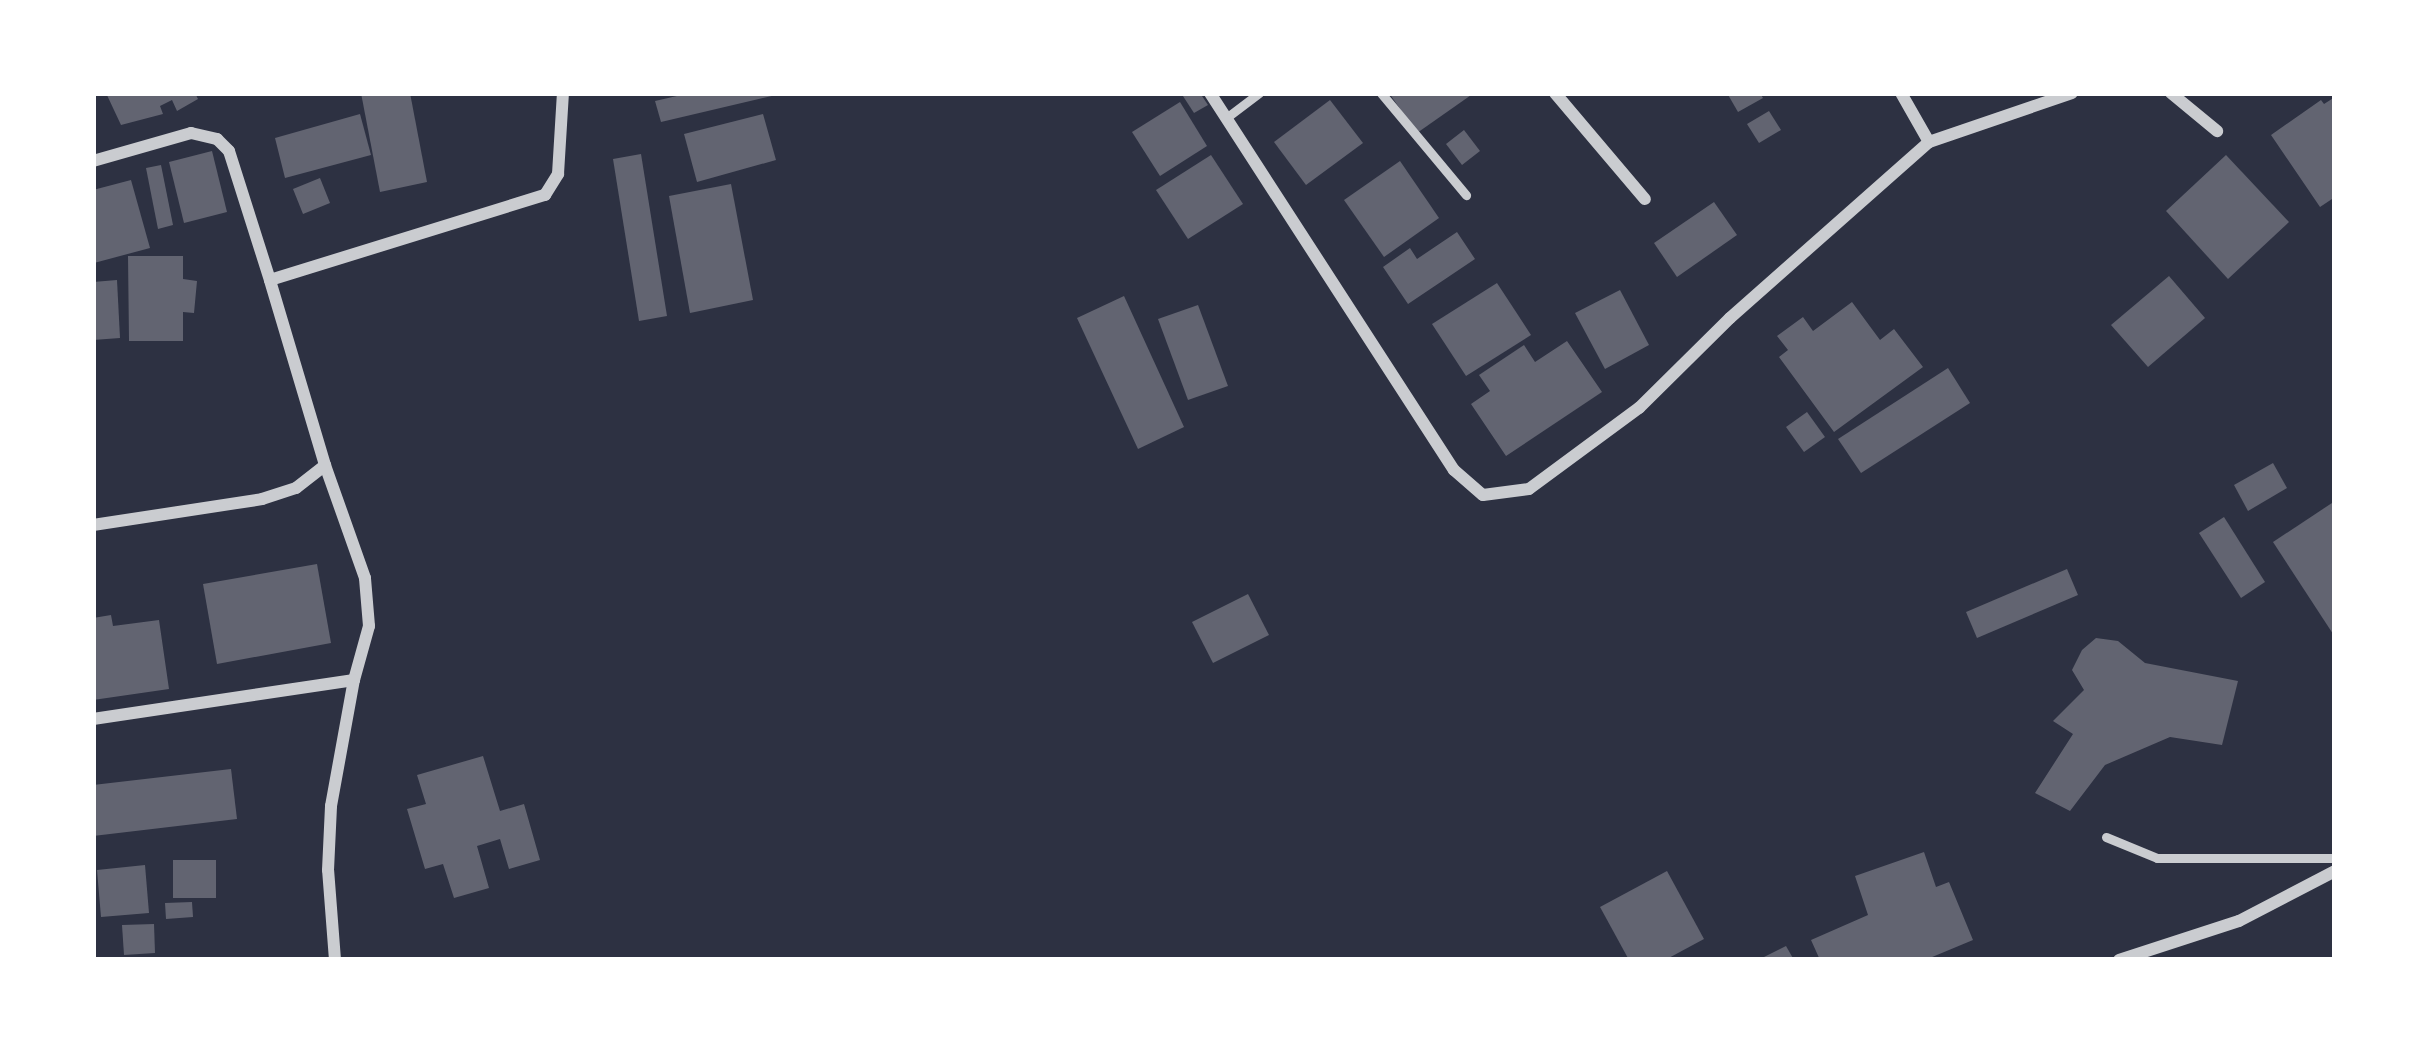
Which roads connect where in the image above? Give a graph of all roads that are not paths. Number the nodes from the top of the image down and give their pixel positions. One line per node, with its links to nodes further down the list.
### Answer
1 (563, 93): 15 (street)
2 (1210, 93): 9 (street)
3 (1259, 93): 9 (lane)
4 (1381, 93): 13 (lane)
5 (1555, 93): 14 (street)
6 (1901, 93): 11 (street)
7 (2072, 93): 11 (street)
8 (2171, 93): 10 (street)
9 (1226, 118): 11 (street)
10 (2217, 131)
11 (1929, 142)
12 (93, 161): 15 (street)
13 (1466, 195)
14 (1646, 200)
15 (270, 280): 16 (street)
16 (325, 466): 17 (street); 18 (street)
17 (93, 524)
18 (354, 680): 19 (street); 23 (street)
19 (93, 719)
20 (2106, 837): 21 (lane)
21 (2335, 859)
22 (2335, 871): 24 (street)
23 (335, 960)
24 (2119, 960)

